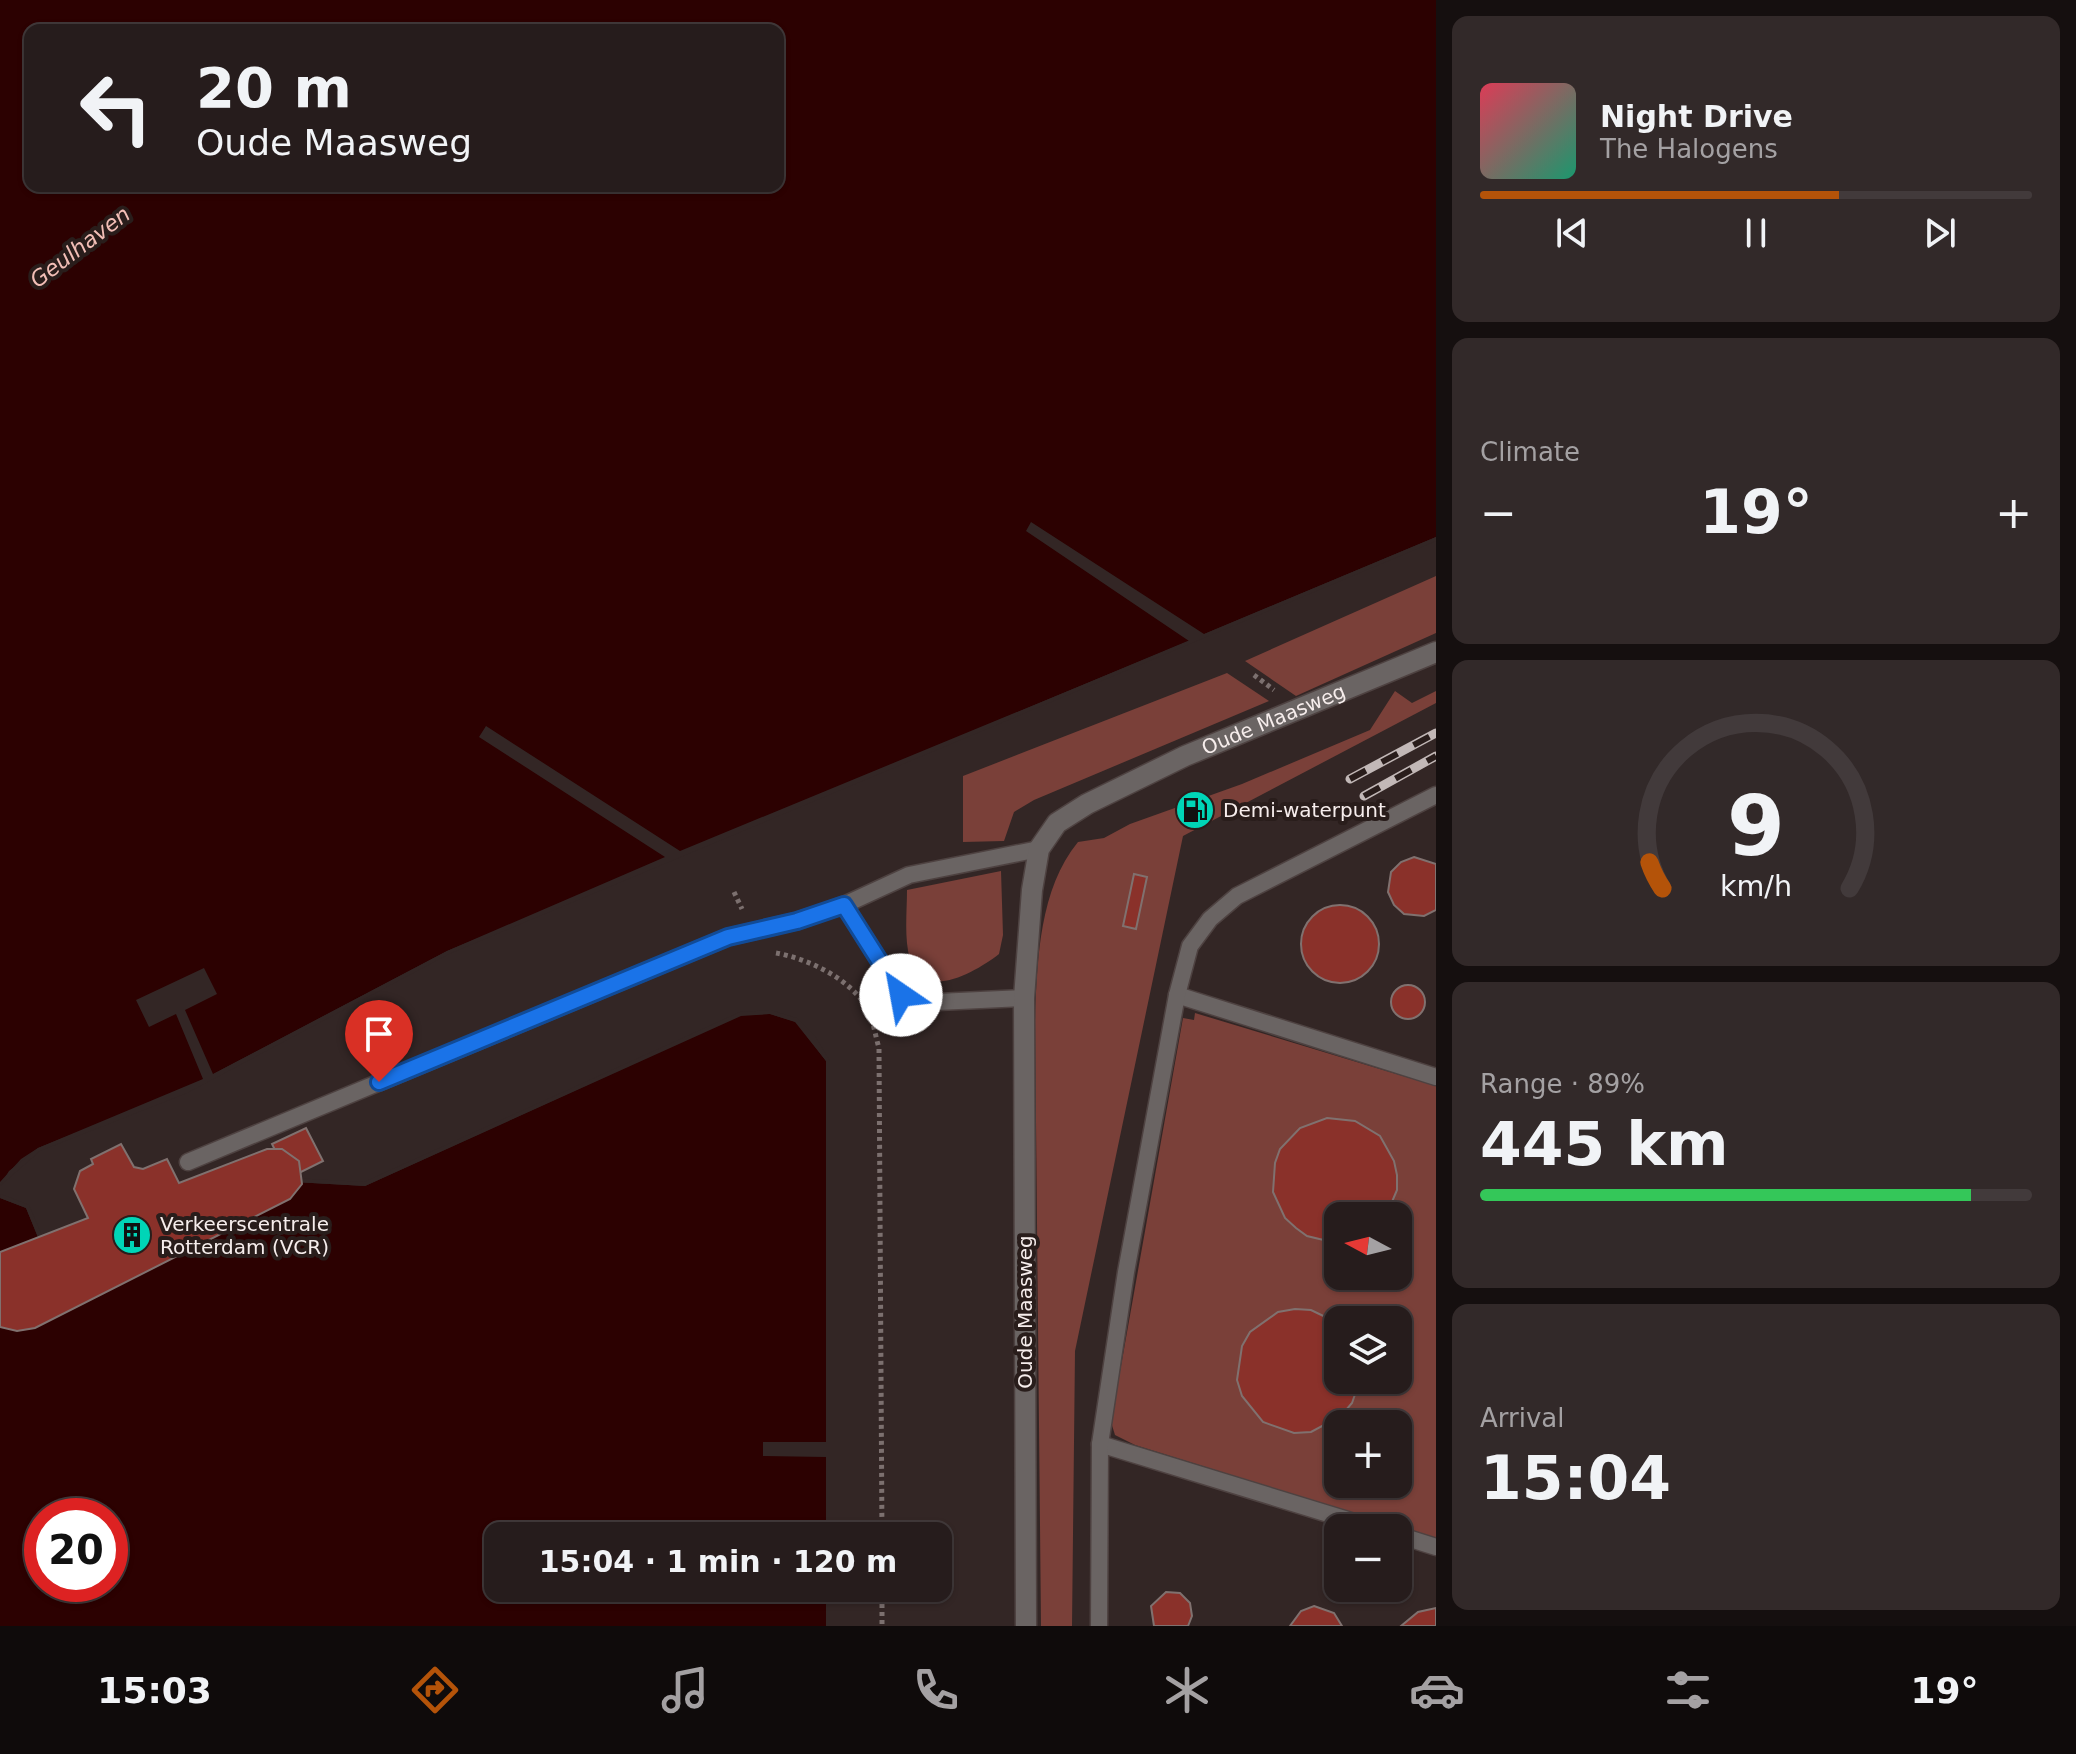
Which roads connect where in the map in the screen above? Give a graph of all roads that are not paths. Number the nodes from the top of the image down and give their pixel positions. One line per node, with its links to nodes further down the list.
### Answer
1 (1436, 652): 3 (street, Oude Maasweg)
2 (1436, 795): 5 (lane)
3 (1039, 849): 4 (lane); 6 (street, Oude Maasweg)
4 (844, 905): 6 (lane); 8 (lane)
5 (1177, 995): 7 (lane); 9 (lane)
6 (1024, 998): 13 (street, Oude Maasweg)
7 (1436, 1077)
8 (188, 1162)
9 (1100, 1444): 10 (lane); 14 (lane)
10 (1328, 1514)
11 (1412, 1539): 12 (lane)
12 (1436, 1547)
13 (1026, 1626)
14 (1099, 1626)

